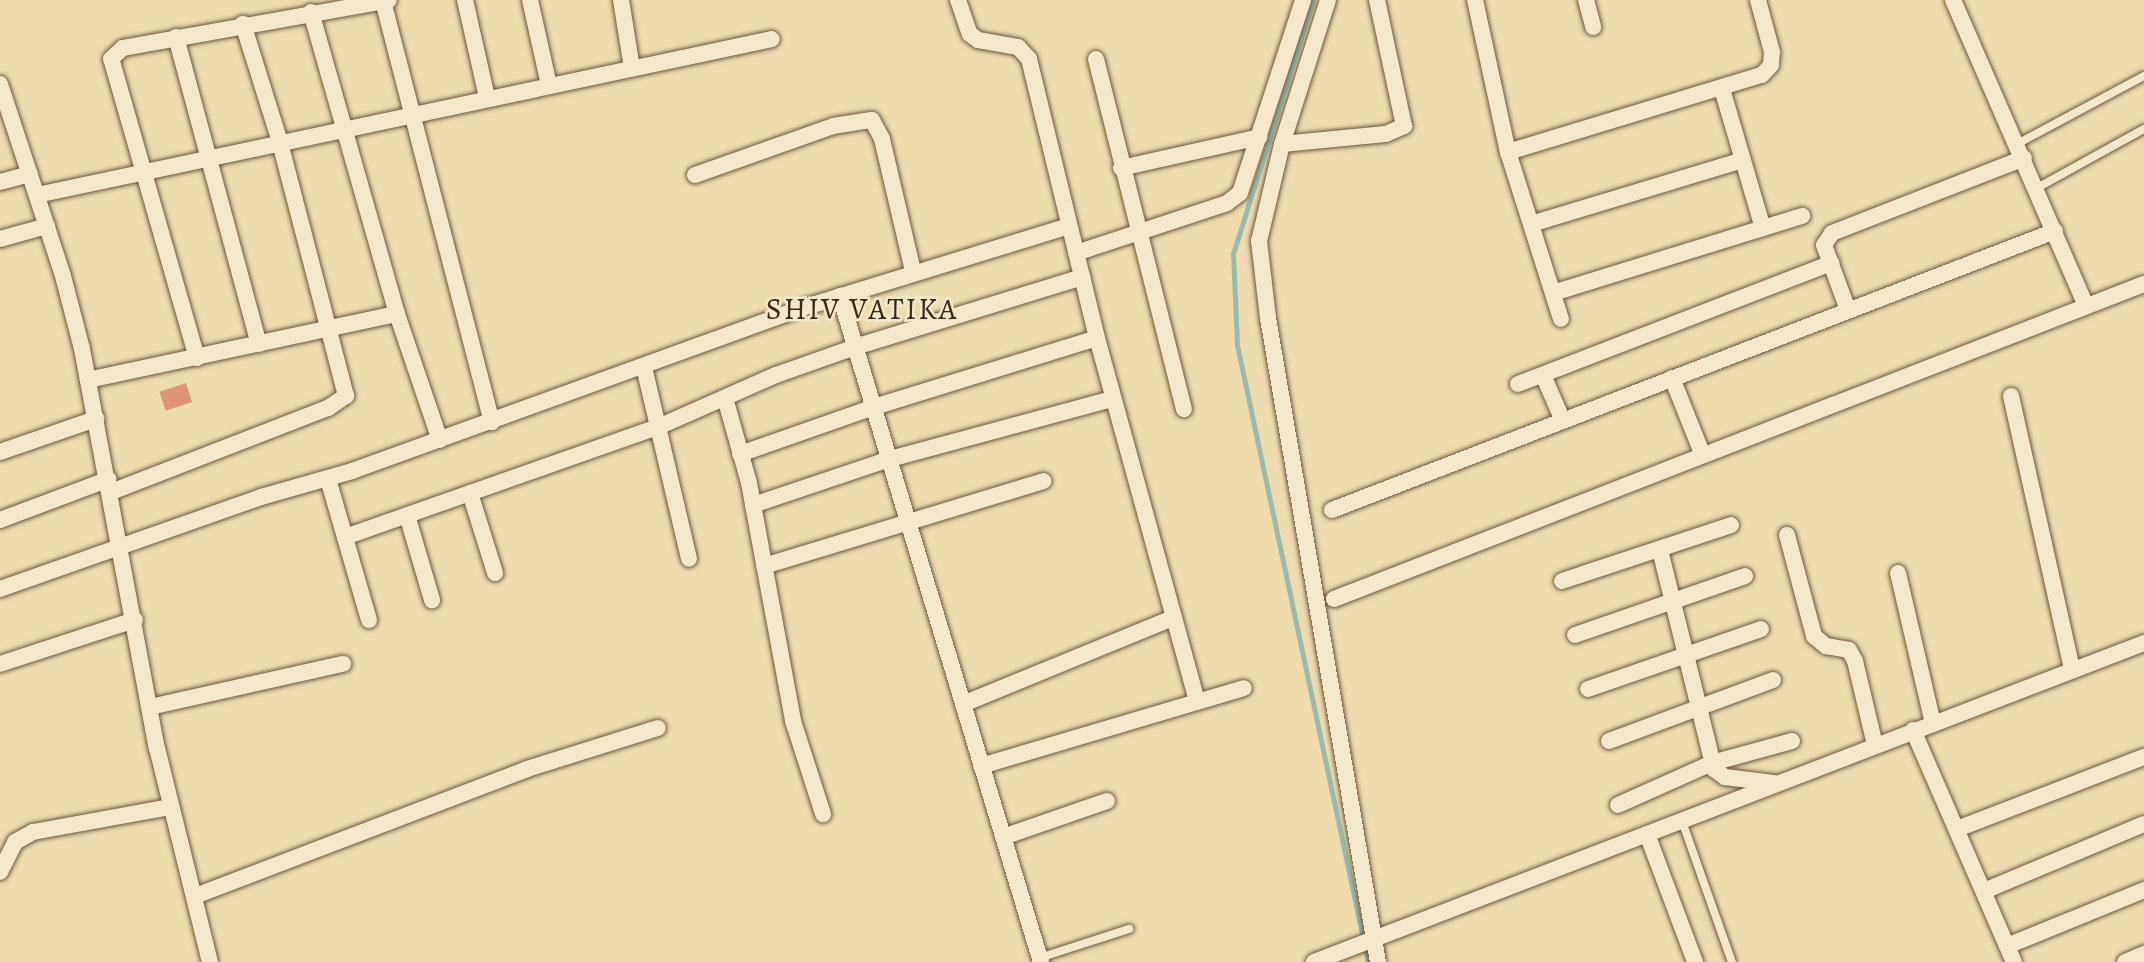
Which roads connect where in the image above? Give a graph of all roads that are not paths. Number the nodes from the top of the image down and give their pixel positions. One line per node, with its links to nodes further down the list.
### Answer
1 (389, 0): 13 (street)
2 (465, 0): 25 (street)
3 (530, 0): 23 (street)
4 (621, 0): 20 (street)
5 (958, 0): 47 (street)
6 (1303, 0): 30 (street)
7 (1328, 0): 32 (street)
8 (1377, 0): 32 (street)
9 (1475, 0): 34 (street)
10 (1586, 0): 16 (street)
11 (1758, 0): 24 (street)
12 (1953, 0): 33 (street)
13 (383, 1): 14 (street); 26 (street)
14 (311, 12): 15 (street); 28 (street)
15 (243, 24): 17 (street); 31 (street)
16 (1592, 27)
17 (176, 37): 35 (street); 38 (street)
18 (772, 39): 20 (street)
19 (1096, 59): 37 (street)
20 (632, 68): 23 (street)
21 (2144, 76): 33 (lane)
22 (0, 84): 27 (street)
23 (549, 85): 25 (street)
24 (1722, 89): 34 (street); 36 (street)
25 (487, 98): 26 (street)
26 (410, 113): 28 (street); 80 (street)
27 (5, 117): 39 (street)
28 (344, 128): 31 (street); 61 (street)
29 (2144, 129): 42 (lane)
30 (1259, 137): 37 (street); 50 (street)
31 (280, 142): 35 (street); 63 (street)
32 (1282, 144): 152 (street)
33 (2020, 151): 42 (street); 53 (street)
34 (1508, 152): 45 (street)
35 (210, 157): 38 (street); 65 (street)
36 (1743, 160): 45 (street); 48 (street)
37 (1121, 168): 50 (street)
38 (142, 172): 43 (street); 67 (street)
39 (30, 174): 41 (street); 43 (street)
40 (695, 175): 54 (street)
41 (0, 182)
42 (2036, 188): 49 (street)
43 (37, 195): 46 (street)
44 (1802, 216): 48 (street)
45 (1531, 224): 57 (street)
46 (47, 226): 51 (street); 71 (street)
47 (1069, 226): 52 (street); 54 (street)
48 (1763, 228): 57 (street)
49 (2055, 232): 59 (street); 60 (street)
50 (1136, 233): 52 (street); 77 (street)
51 (0, 239)
52 (1076, 253): 55 (street)
53 (1831, 263): 60 (street); 69 (street)
54 (913, 271): 58 (street)
55 (1082, 277): 64 (street); 66 (street)
56 (2144, 284): 59 (street)
57 (1553, 293): 62 (street)
58 (840, 296): 66 (street); 68 (street)
59 (2086, 306): 84 (street)
60 (1848, 310): 70 (street)
61 (397, 314): 63 (street); 82 (street)
62 (1561, 319)
63 (328, 329): 65 (street); 89 (street)
64 (1097, 338): 75 (street); 76 (street)
65 (259, 344): 67 (street)
66 (855, 347): 74 (street); 76 (street)
67 (197, 358): 71 (street)
68 (644, 367): 80 (street); 81 (street)
69 (1544, 374): 72 (street); 79 (street)
70 (1672, 378): 79 (street); 84 (street)
71 (88, 380): 78 (street)
72 (1518, 384)
73 (2011, 396): 120 (street)
74 (725, 398): 81 (street); 85 (street)
75 (1113, 399): 86 (street); 111 (street)
76 (874, 407): 85 (street); 86 (street)
77 (1184, 409)
78 (96, 419): 83 (street); 89 (street)
79 (1563, 421): 92 (street)
80 (492, 422): 82 (street)
81 (658, 427): 90 (street); 101 (street)
82 (440, 440): 87 (street)
83 (0, 452)
84 (1702, 453): 108 (street)
85 (740, 454): 91 (street)
86 (890, 459): 91 (street); 95 (street)
87 (328, 479): 98 (street); 99 (street)
88 (1043, 481): 95 (street)
89 (110, 486): 94 (street); 99 (street)
90 (470, 493): 93 (street); 103 (street)
91 (753, 505): 102 (street)
92 (1332, 510)
93 (407, 515): 98 (street); 109 (street)
94 (0, 520)
95 (909, 520): 102 (street); 125 (street)
96 (1731, 525): 100 (street)
97 (1787, 535): 133 (street)
98 (345, 537): 113 (street)
99 (122, 548): 107 (street); 112 (street)
100 (1660, 550): 106 (street); 110 (street)
101 (689, 559)
102 (764, 566): 141 (street)
103 (495, 573)
104 (1898, 573): 128 (street)
105 (1745, 576): 110 (street)
106 (1562, 581)
107 (0, 589)
108 (1334, 599)
109 (432, 600)
110 (1674, 602): 115 (street); 117 (street)
111 (1173, 618): 124 (street); 125 (street)
112 (135, 620): 118 (street); 126 (street)
113 (369, 620)
114 (1761, 629): 117 (street)
115 (1575, 635)
116 (2144, 643): 120 (street)
117 (1686, 655): 123 (street); 127 (street)
118 (0, 664)
119 (343, 664): 126 (street)
120 (2072, 670): 128 (street)
121 (1773, 680): 127 (street)
122 (1244, 688): 124 (street)
123 (1588, 689)
124 (1196, 702): 136 (street)
125 (963, 704): 136 (street)
126 (149, 707): 140 (street)
127 (1697, 707): 131 (street); 135 (street)
128 (1933, 723): 130 (street)
129 (658, 728): 150 (street)
130 (1913, 730): 133 (street); 144 (street)
131 (1609, 741)
132 (1792, 741): 135 (street)
133 (1875, 745): 137 (street)
134 (2144, 757): 144 (street)
135 (1712, 763): 137 (street); 139 (street)
136 (981, 766): 146 (street)
137 (1776, 783): 142 (street)
138 (1107, 802): 146 (street)
139 (1618, 804)
140 (171, 807): 147 (street); 150 (street)
141 (823, 814)
142 (1682, 821): 145 (street); 160 (lane)
143 (2144, 824): 149 (street)
144 (1957, 829): 149 (street)
145 (1647, 834): 152 (street); 159 (street)
146 (1003, 837): 155 (street)
147 (2, 861)
148 (2144, 890): 153 (street)
149 (1984, 891): 153 (street)
150 (195, 896): 156 (street)
151 (1129, 929): 155 (lane)
152 (1368, 943): 157 (street); 158 (street)
153 (2007, 946): 161 (street)
154 (2144, 954): 162 (street)
155 (1040, 960)
156 (211, 962)
157 (1314, 962)
158 (1378, 962)
159 (1695, 962)
160 (1732, 962)
161 (2014, 962)
162 (2125, 962)

